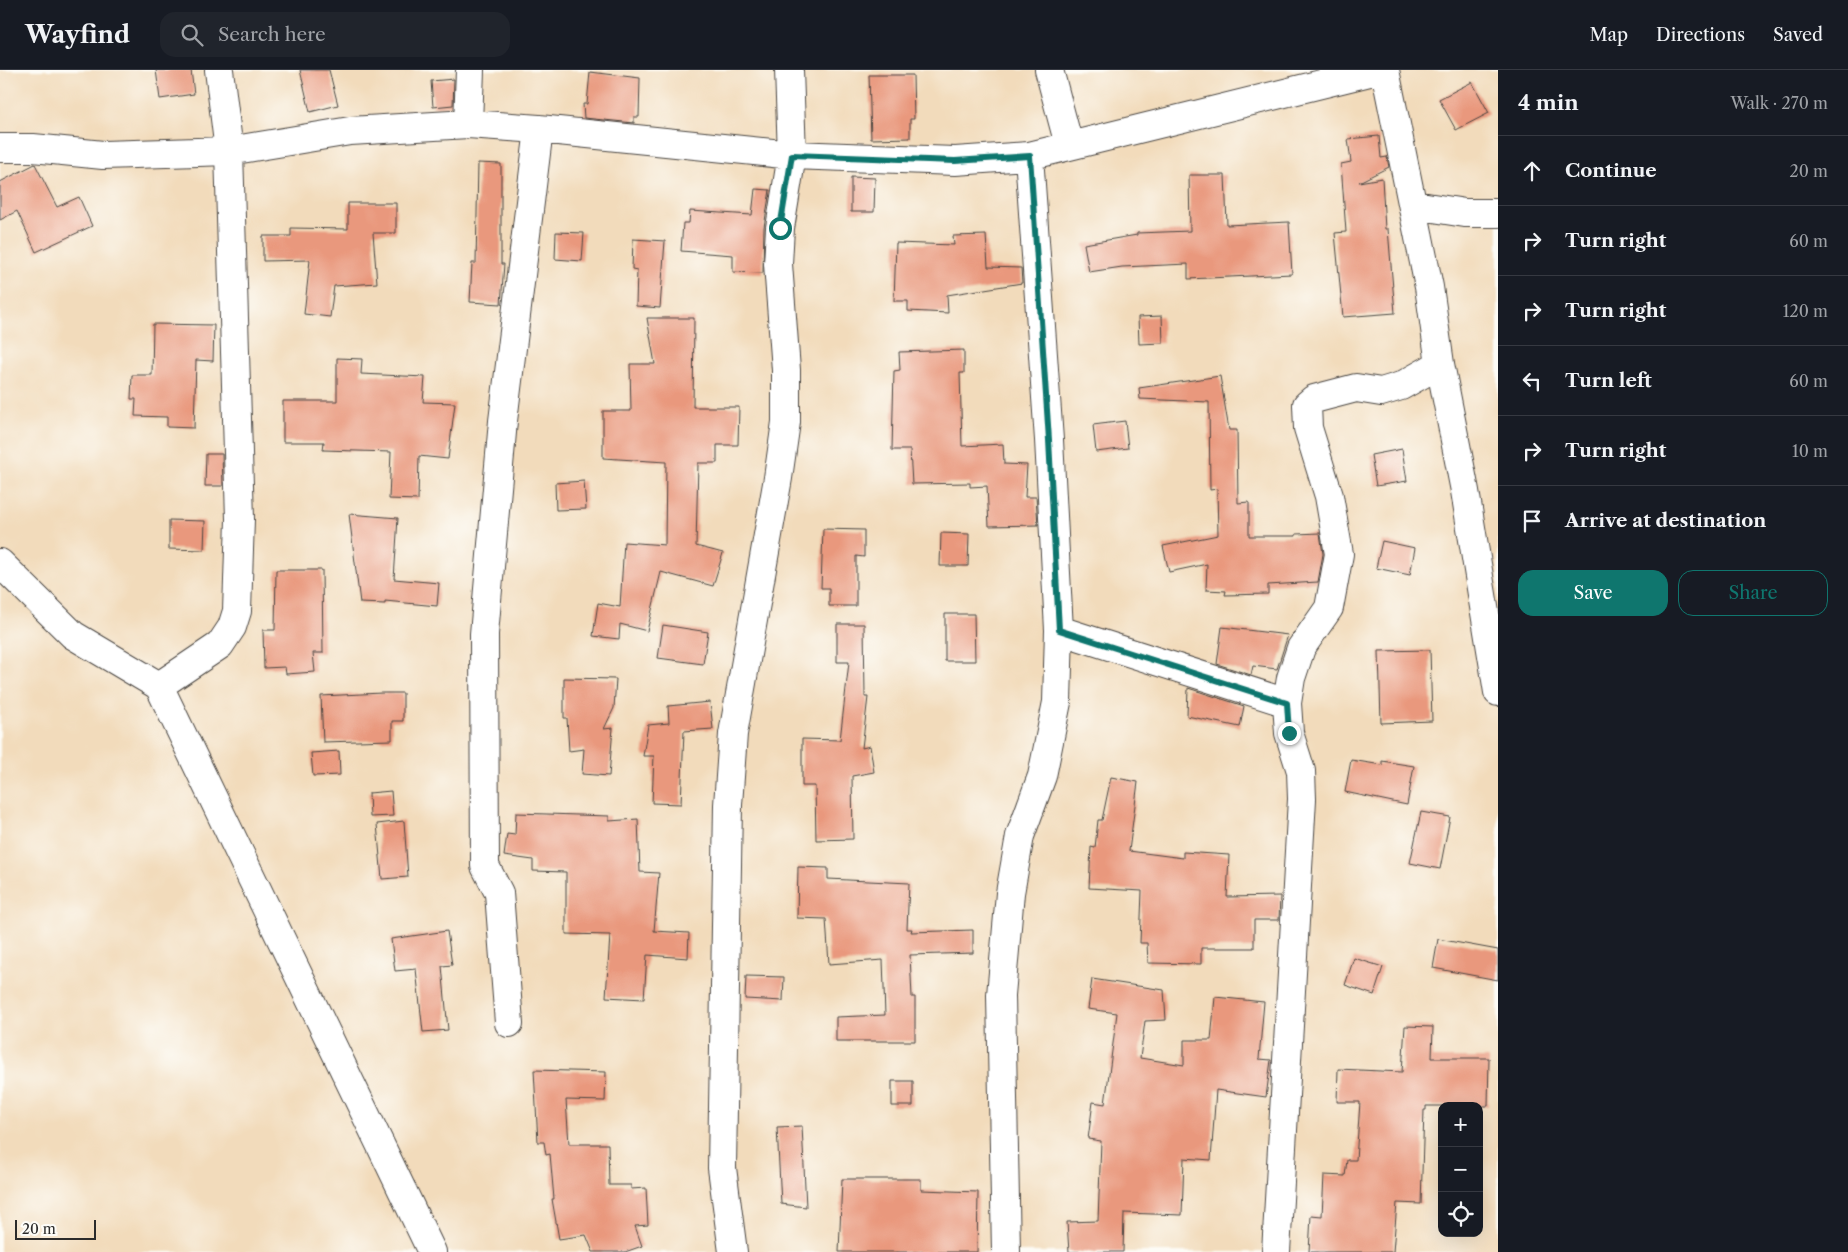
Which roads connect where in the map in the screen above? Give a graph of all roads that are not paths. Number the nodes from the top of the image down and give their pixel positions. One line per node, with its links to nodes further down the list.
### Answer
1 (219, 70): 11 (street)
2 (470, 70): 7 (street)
3 (789, 70): 12 (street)
4 (1049, 70): 9 (street)
5 (1378, 70): 9 (street)
6 (1385, 70): 14 (street)
7 (468, 124): 8 (street); 11 (street)
8 (539, 130): 12 (street); 22 (street)
9 (1069, 145): 13 (street)
10 (0, 148): 11 (street)
11 (230, 151): 19 (street)
12 (792, 155): 13 (street); 24 (street)
13 (1030, 156): 18 (street)
14 (1414, 205): 15 (street); 16 (street)
15 (1498, 213)
16 (1440, 364): 20 (street); 21 (street)
17 (0, 563): 19 (street)
18 (1059, 630): 21 (street); 25 (street)
19 (159, 686): 23 (street)
20 (1498, 692)
21 (1287, 703): 26 (street)
22 (509, 1023)
23 (432, 1252)
24 (733, 1252)
25 (1006, 1252)
26 (1276, 1252)

